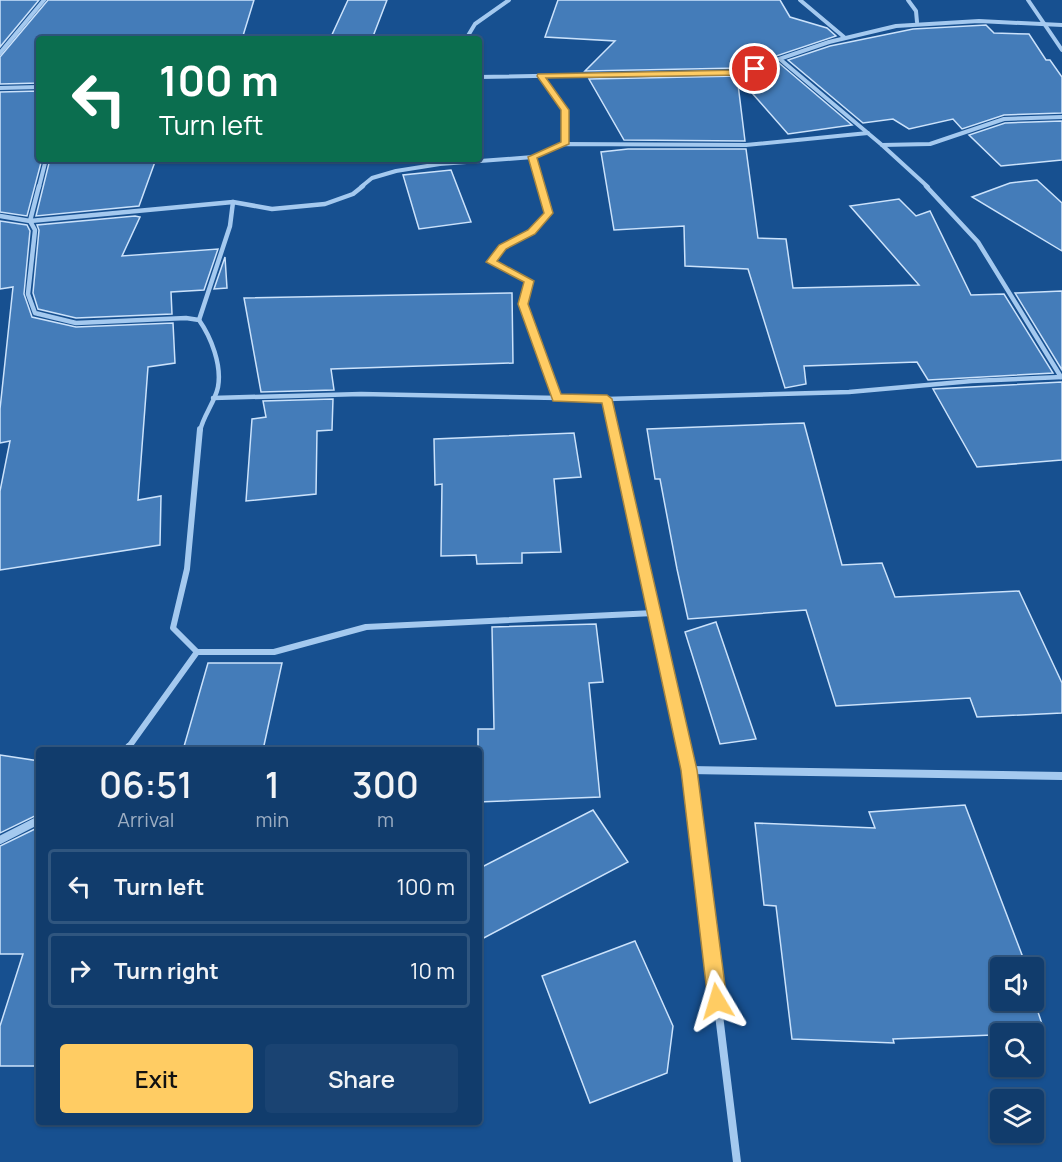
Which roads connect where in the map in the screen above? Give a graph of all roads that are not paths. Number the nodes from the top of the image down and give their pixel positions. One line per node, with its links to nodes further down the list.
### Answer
1 (44, 0): 12 (street)
2 (509, 0): 9 (street)
3 (800, 0): 10 (street)
4 (908, 0): 6 (street)
5 (1028, 0): 7 (street)
6 (917, 22): 7 (street); 10 (street)
7 (1044, 24): 8 (street); 11 (street)
8 (1062, 25)
9 (468, 36)
10 (844, 37): 13 (street)
11 (1062, 50)
12 (0, 53)
13 (781, 60): 14 (street); 19 (street)
14 (541, 76): 15 (street); 20 (street)
15 (482, 77)
16 (36, 87): 17 (street)
17 (0, 88)
18 (1062, 117): 21 (street)
19 (868, 133): 20 (street); 21 (street)
20 (565, 144): 22 (street)
21 (882, 145): 30 (street)
22 (533, 157): 23 (street); 32 (street)
23 (482, 161)
24 (45, 162): 28 (street)
25 (467, 162): 26 (street)
26 (233, 202): 28 (street); 29 (street)
27 (0, 216): 28 (street)
28 (30, 221): 29 (street)
29 (199, 320): 31 (street)
30 (1062, 377): 33 (street)
31 (213, 398): 32 (street); 35 (street)
32 (557, 398): 33 (street)
33 (607, 399): 34 (street)
34 (654, 613): 35 (street); 37 (street)
35 (197, 652): 36 (street)
36 (129, 747)
37 (689, 770): 38 (street); 41 (street)
38 (1062, 776)
39 (36, 822): 40 (street)
40 (0, 840)
41 (737, 1162)

